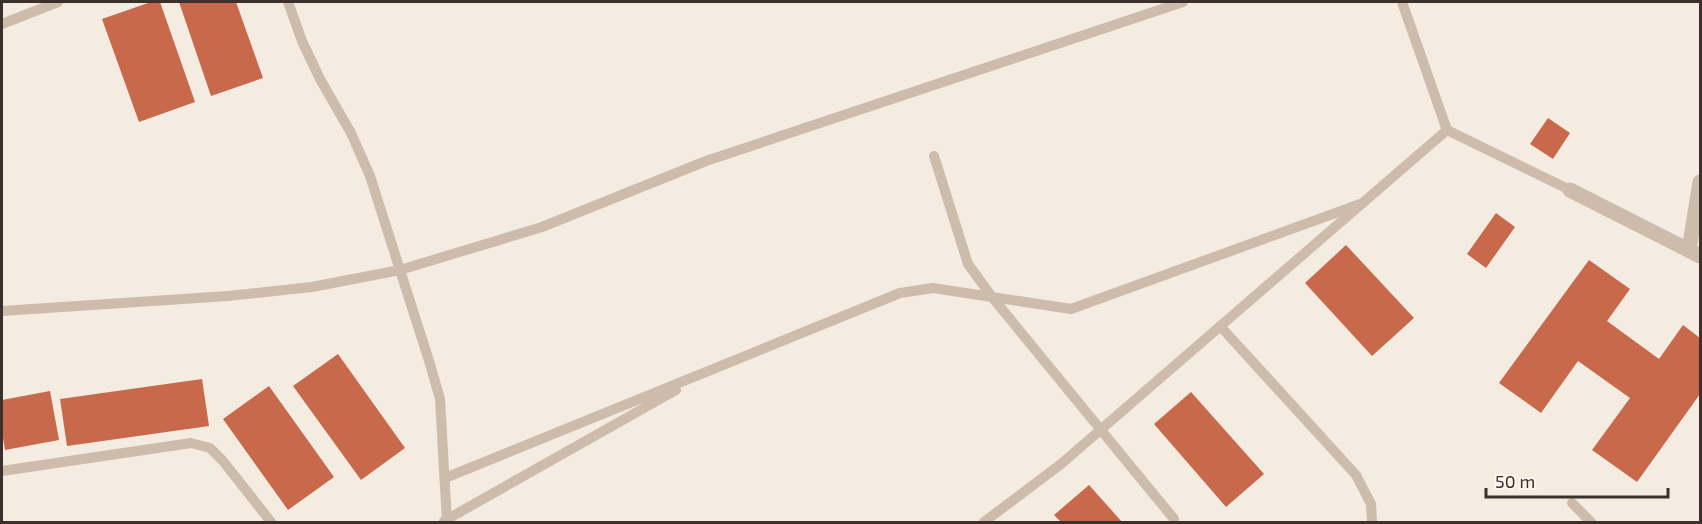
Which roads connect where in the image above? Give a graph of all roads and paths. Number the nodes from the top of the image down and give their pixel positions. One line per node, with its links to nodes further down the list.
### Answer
1 (58, 2): 5 (lane)
2 (288, 2): 12 (lane)
3 (1183, 2): 12 (lane)
4 (1402, 2): 6 (lane)
5 (2, 24)
6 (1447, 130): 9 (lane); 10 (lane)
7 (934, 156): 13 (lane)
8 (1701, 182): 11 (street)
9 (1570, 190): 11 (street)
10 (1363, 203): 13 (lane); 15 (lane)
11 (1695, 253)
12 (400, 270): 14 (lane); 19 (lane)
13 (992, 297): 16 (lane); 17 (lane)
14 (2, 310)
15 (1220, 326): 17 (lane); 25 (lane)
16 (718, 367): 19 (lane); 22 (lane)
17 (1101, 430): 21 (lane); 24 (lane)
18 (2, 471): 23 (lane)
19 (445, 478): 22 (lane)
20 (1572, 503): 26 (lane)
21 (1174, 519)
22 (445, 521)
23 (271, 522)
24 (984, 522)
25 (1372, 522)
26 (1591, 522)

